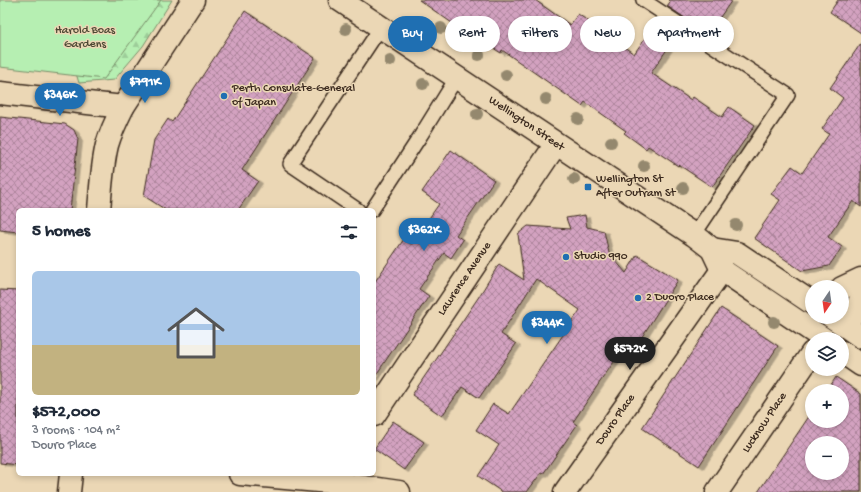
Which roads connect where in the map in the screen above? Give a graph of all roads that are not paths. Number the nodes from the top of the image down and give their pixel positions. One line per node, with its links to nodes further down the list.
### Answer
1 (193, 0): 7 (street)
2 (340, 0): 4 (street, Wellington Street)
3 (643, 0): 12 (lane)
4 (382, 27): 5 (street, Wellington Street); 10 (lane)
5 (457, 77): 8 (street, Wellington Street); 11 (lane)
6 (0, 94): 7 (street)
7 (123, 107): 9 (street)
8 (556, 144): 12 (street, Wellington Street); 25 (street, Lawrence Avenue)
9 (99, 208)
10 (355, 208)
11 (373, 208)
12 (694, 235): 13 (street, Wellington Street)
13 (712, 249): 14 (street, Wellington Street); 18 (street, Wellington Street)
14 (722, 270): 21 (street); 31 (street, Douro Place)
15 (861, 279): 16 (street); 17 (street)
16 (861, 284)
17 (849, 285)
18 (805, 298)
19 (861, 299): 20 (street)
20 (846, 327)
21 (806, 332)
22 (849, 356): 24 (street)
23 (805, 364): 32 (street, Lucknow Place)
24 (861, 364)
25 (376, 412)
26 (71, 476): 29 (street)
27 (286, 476): 28 (street)
28 (332, 478): 30 (street)
29 (69, 492)
30 (399, 492)
31 (565, 492)
32 (717, 492)

